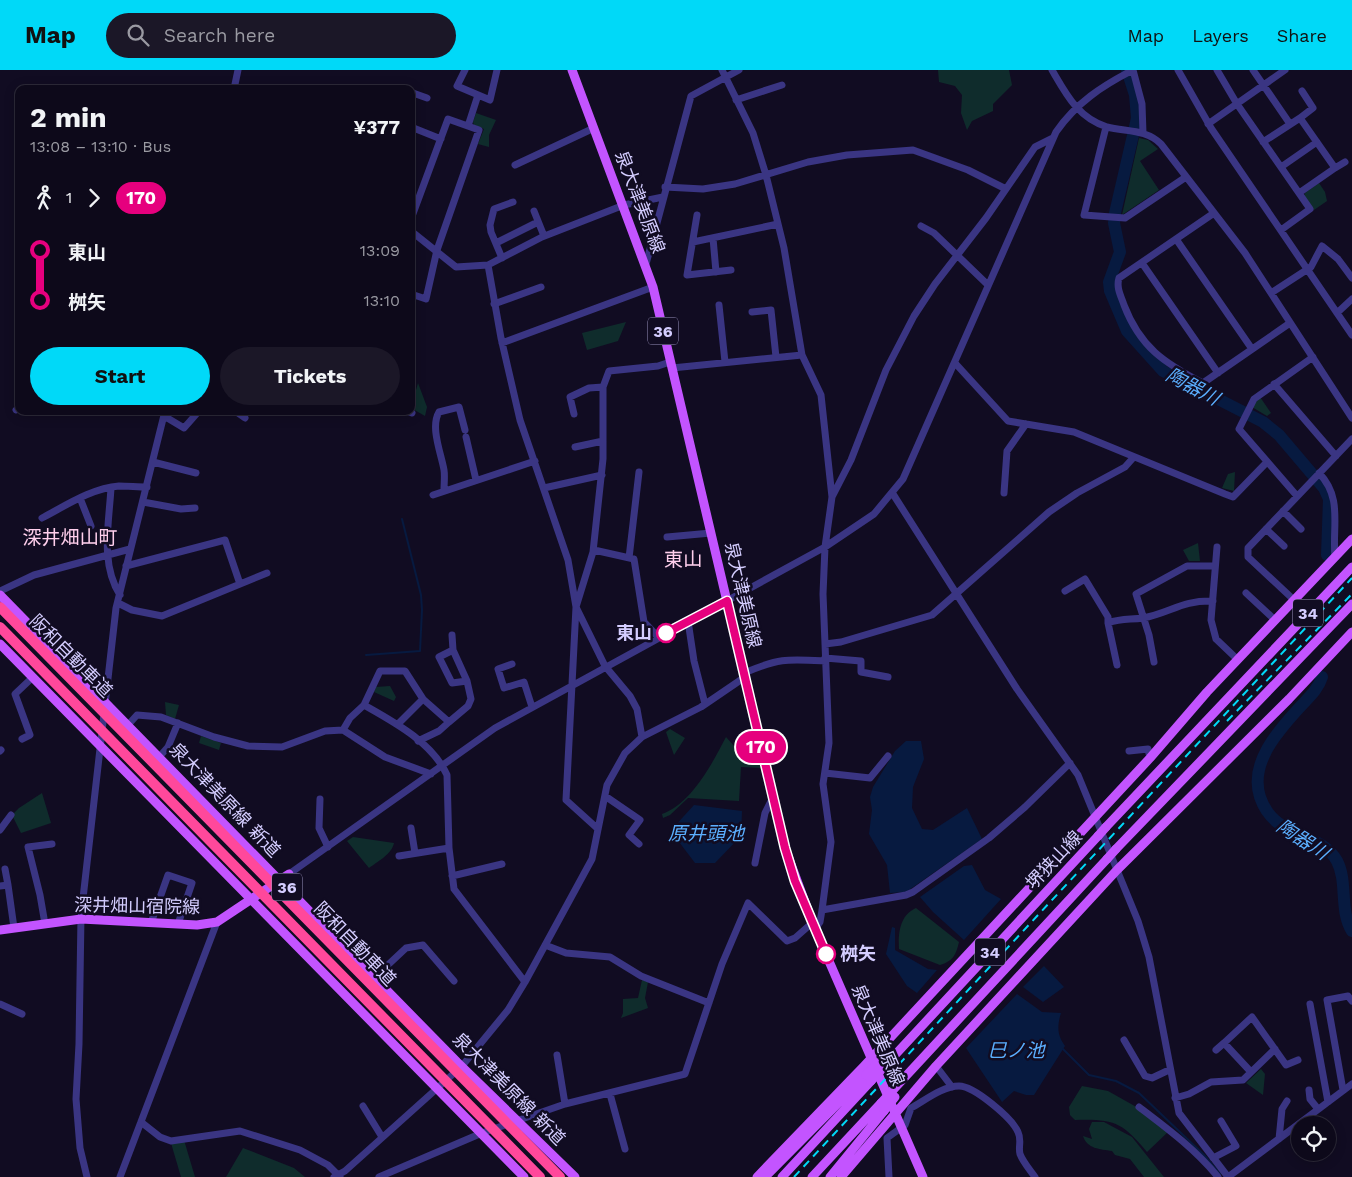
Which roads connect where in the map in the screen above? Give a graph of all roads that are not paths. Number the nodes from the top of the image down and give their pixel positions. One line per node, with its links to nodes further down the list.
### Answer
1 (238, 70): 14 (street)
2 (465, 70): 19 (street)
3 (497, 70): 19 (street)
4 (572, 70): 29 (main road, 泉大津美原線 / 36)
5 (722, 70): 13 (street)
6 (739, 70): 13 (street)
7 (1052, 70): 23 (street)
8 (1178, 70): 25 (street)
9 (1217, 70): 22 (street)
10 (1252, 70): 16 (street)
11 (1285, 70): 16 (street)
12 (1132, 71): 23 (street); 31 (street)
13 (725, 78): 21 (street); 42 (street)
14 (235, 85)
15 (782, 85): 21 (street)
16 (1262, 86): 22 (street); 26 (street)
17 (1302, 91): 24 (street)
18 (415, 94): 20 (street)
19 (478, 95): 27 (street)
20 (427, 98)
21 (736, 100): 40 (street)
22 (1236, 104): 25 (street); 34 (street)
23 (1075, 108): 28 (street); 32 (street)
24 (1300, 118): 26 (street); 35 (street)
25 (1208, 124): 55 (street)
26 (1290, 124): 34 (street)
27 (468, 126): 33 (street); 62 (street)
28 (1106, 127): 31 (street); 41 (street)
29 (594, 128): 37 (street); 47 (main road, 泉大津美原線 / 36)
30 (415, 129): 33 (street)
31 (1137, 132): 41 (street)
32 (1053, 138): 43 (street); 72 (street)
33 (441, 139): 48 (street)
34 (1263, 142): 38 (street)
35 (1317, 142): 38 (street); 39 (street)
36 (1345, 162): 39 (street)
37 (515, 165)
38 (1281, 167): 44 (street)
39 (1336, 168): 44 (street)
40 (766, 175): 42 (street); 43 (street); 53 (street)
41 (1186, 176): 50 (street)
42 (665, 187): 45 (street)
43 (1006, 189): 63 (street)
44 (1299, 193): 55 (street)
45 (663, 197): 47 (street); 66 (street)
46 (513, 202): 61 (street)
47 (624, 206): 57 (street); 66 (main road, 泉大津美原線 / 36)
48 (415, 208)
49 (534, 211): 52 (street)
50 (1214, 213): 59 (street); 75 (street)
51 (697, 215): 60 (street)
52 (538, 222): 57 (street); 61 (street)
53 (778, 224): 58 (street); 86 (street)
54 (920, 226): 63 (street)
55 (1281, 230): 68 (street)
56 (415, 234): 62 (street)
57 (544, 236): 64 (street)
58 (713, 238): 60 (street); 70 (street)
59 (1176, 239): 65 (street); 85 (street)
60 (693, 242): 70 (street)
61 (496, 243): 64 (street)
62 (437, 250): 67 (street); 76 (street)
63 (958, 256): 72 (street); 124 (street)
64 (502, 258): 67 (street)
65 (1142, 263): 92 (street); 92 (street)
66 (646, 264): 73 (main road, 泉大津美原線 / 36)
67 (488, 265): 78 (street)
68 (1307, 269): 71 (street); 75 (street); 81 (street)
69 (731, 270): 70 (street)
70 (716, 272)
71 (1352, 278)
72 (988, 286): 90 (street)
73 (653, 287): 84 (street); 91 (main road, 泉大津美原線 / 36)
74 (541, 288): 78 (street)
75 (1271, 293): 82 (street)
76 (415, 295)
77 (1352, 299): 81 (street)
78 (494, 304): 84 (street)
79 (718, 305): 89 (street)
80 (752, 312): 88 (street)
81 (1336, 312): 83 (street)
82 (1290, 323): 85 (street); 87 (street)
83 (1352, 335)
84 (502, 343): 109 (street)
85 (1252, 349): 92 (street)
86 (802, 355): 88 (street); 124 (street)
87 (1313, 357): 93 (street); 101 (street)
88 (776, 358): 89 (street)
89 (725, 362): 91 (street)
90 (955, 363): 102 (street); 121 (street)
91 (671, 365): 94 (street); 133 (main road, 泉大津美原線 / 36)
92 (1218, 372)
93 (1274, 384): 106 (street); 110 (street)
94 (604, 387): 95 (street); 104 (street)
95 (574, 414)
96 (165, 415): 108 (street)
97 (166, 415): 98 (street)
98 (195, 415)
99 (241, 415): 100 (street)
100 (245, 418)
101 (1352, 418)
102 (1026, 424): 107 (street); 120 (street)
103 (1352, 439): 106 (street)
104 (603, 441): 105 (street); 113 (street)
105 (575, 447)
106 (1336, 456): 114 (street)
107 (1133, 458): 110 (street); 152 (street)
108 (153, 462): 112 (street); 116 (street)
109 (534, 462): 115 (street); 118 (street)
110 (1267, 462): 123 (street)
111 (639, 472): 142 (street)
112 (196, 473)
113 (602, 475): 118 (street); 140 (street)
114 (1317, 476): 123 (street); 143 (street)
115 (476, 480): 119 (street); 119 (street)
116 (147, 487): 117 (street); 126 (street)
117 (111, 488): 125 (street); 141 (street)
118 (544, 488): 161 (street)
119 (444, 490): 122 (street)
120 (1004, 493)
121 (893, 494): 137 (street); 152 (street)
122 (433, 495)
123 (1297, 496): 128 (street)
124 (832, 497): 137 (street)
125 (80, 498): 129 (street); 130 (street)
126 (143, 502): 127 (street); 139 (street)
127 (195, 508)
128 (1283, 511): 131 (street); 132 (street)
129 (42, 518)
130 (92, 526)
131 (1266, 529): 136 (street); 155 (street)
132 (1301, 529)
133 (711, 533): 134 (street); 156 (main road, 泉大津美原線 / 36)
134 (667, 537)
135 (1352, 539): 143 (main road)
136 (1284, 546)
137 (825, 547): 156 (street); 171 (street)
138 (1217, 547): 145 (street)
139 (130, 549): 141 (street); 144 (street)
140 (594, 550): 142 (street); 161 (street)
141 (107, 555): 150 (street); 154 (street)
142 (629, 558): 169 (street)
143 (1335, 558): 155 (main road)
144 (126, 566): 148 (street); 154 (street)
145 (1215, 566): 157 (street); 162 (street)
146 (1352, 567): 258 (main road, 堺狭山線 / 34, bridge)
147 (267, 573): 148 (street)
148 (240, 584): 158 (street)
149 (1066, 590): 165 (street)
150 (0, 591)
151 (1246, 593): 163 (street)
152 (956, 594): 171 (street); 202 (street)
153 (0, 595): 185 (main road, 泉大津美原線 新道 / 36)
154 (120, 595): 158 (street)
155 (1294, 600): 163 (main road)
156 (727, 601): 164 (street); 179 (main road, 泉大津美原線 / 36)
157 (1213, 601): 162 (street); 173 (street)
158 (118, 604): 185 (street)
159 (1352, 604): 271 (main road, 34, bridge)
160 (0, 607): 289 (highway, 阪和自動車道, bridge)
161 (576, 607): 178 (street); 183 (street)
162 (1143, 618): 165 (street); 175 (street)
163 (1275, 620): 173 (main road)
164 (688, 621): 169 (street); 186 (street)
165 (1108, 623): 177 (street)
166 (0, 627): 288 (highway, 阪和自動車道, bridge)
167 (1352, 632): 223 (main road)
168 (452, 635): 172 (street)
169 (658, 638): 178 (street)
170 (0, 644): 181 (main road, 36)
171 (825, 644): 174 (street)
172 (453, 650): 182 (street); 182 (street)
173 (1237, 659): 201 (main road)
174 (825, 660): 179 (street); 180 (street); 204 (street)
175 (1154, 662)
176 (512, 664): 188 (street)
177 (1117, 665)
178 (605, 666): 183 (street); 194 (street)
179 (745, 675): 186 (street); 207 (main road, 泉大津美原線 / 36)
180 (888, 676)
181 (32, 677): 195 (street); 197 (main road, 36)
182 (467, 681): 189 (street)
183 (570, 686): 188 (street); 212 (street)
184 (423, 698): 187 (street); 189 (street); 191 (street)
185 (105, 702): 192 (main road, 泉大津美原線 新道 / 36); 197 (street)
186 (706, 704): 194 (street)
187 (364, 705): 191 (street); 193 (street)
188 (532, 708): 203 (street)
189 (449, 722): 196 (street)
190 (178, 723): 192 (street); 193 (street); 199 (street)
191 (398, 724): 196 (street)
192 (128, 725): 199 (main road, 泉大津美原線 新道 / 36)
193 (343, 730): 205 (street)
194 (642, 737): 206 (street)
195 (22, 739)
196 (418, 741): 203 (street)
197 (101, 746): 228 (main road, 36); 230 (street)
198 (1129, 750): 201 (street)
199 (160, 756): 226 (main road, 泉大津美原線 新道 / 36)
200 (888, 756): 204 (street)
201 (1150, 758): 210 (main road)
202 (1070, 763): 210 (street); 229 (street)
203 (442, 765): 205 (street); 217 (street)
204 (825, 773): 229 (street)
205 (431, 774): 216 (street)
206 (605, 796): 212 (street); 215 (street)
207 (773, 797): 220 (street); 235 (main road, 泉大津美原線 / 36)
208 (320, 798): 216 (street)
209 (11, 815): 213 (street)
210 (1096, 817): 223 (street); 252 (main road)
211 (411, 828): 218 (street)
212 (598, 829): 238 (street)
213 (0, 830)
214 (52, 844): 233 (street)
215 (639, 844)
216 (328, 847): 224 (street)
217 (450, 848): 218 (street); 225 (street)
218 (415, 853): 219 (street)
219 (399, 856)
220 (755, 863)
221 (502, 864): 225 (street)
222 (4, 869): 227 (street)
223 (1117, 870): 255 (main road); 256 (street)
224 (289, 874): 226 (main road, 深井畑山宿院線)
225 (452, 876): 241 (street)
226 (280, 880): 228 (main road, 深井畑山宿院線); 239 (main road, 泉大津美原線 新道 / 36)
227 (4, 885): 236 (street)
228 (253, 899): 232 (main road, 深井畑山宿院線); 261 (main road, 36)
229 (822, 910): 235 (street)
230 (81, 919): 231 (main road, 深井畑山宿院線); 233 (main road, 深井畑山宿院線); 284 (street)
231 (151, 922): 234 (main road, 深井畑山宿院線); 234 (street)
232 (217, 922): 234 (main road, 深井畑山宿院線); 276 (street)
233 (45, 924): 236 (main road, 深井畑山宿院線)
234 (178, 924)
235 (814, 926): 243 (street); 252 (main road, 泉大津美原線 / 36)
236 (14, 928): 237 (main road, 深井畑山宿院線)
237 (0, 930)
238 (545, 945): 241 (street); 243 (street)
239 (376, 976): 240 (street); 254 (main road, 泉大津美原線 新道 / 36)
240 (454, 981)
241 (525, 982): 254 (street)
242 (1352, 1001): 263 (street)
243 (709, 1003): 264 (street)
244 (0, 1004): 246 (street)
245 (1310, 1004): 267 (street)
246 (22, 1014)
247 (1124, 1040): 256 (street)
248 (1224, 1043): 249 (street); 250 (street); 257 (street)
249 (1216, 1050)
250 (1275, 1050): 253 (street); 257 (street)
251 (557, 1056): 268 (street)
252 (870, 1058): 273 (main road, 泉大津美原線 / 36); 291 (main road)
253 (1298, 1060)
254 (462, 1066): 261 (street); 274 (main road, 泉大津美原線 新道 / 36)
255 (936, 1066): 260 (street); 273 (main road)
256 (1170, 1070): 265 (street)
257 (1251, 1072): 265 (street)
258 (868, 1078): 292 (main road); 293 (main road, 堺狭山線 / 34)
259 (1352, 1084): 263 (street)
260 (952, 1087): 277 (street); 299 (street)
261 (437, 1088): 278 (main road, 36); 279 (street)
262 (1309, 1090): 272 (street)
263 (1343, 1090): 267 (street)
264 (610, 1094): 268 (street); 281 (street)
265 (1175, 1098): 282 (street)
266 (1287, 1101): 280 (street)
267 (1328, 1102): 272 (street)
268 (565, 1104): 274 (street)
269 (363, 1106): 279 (street)
270 (1139, 1106): 300 (street)
271 (883, 1107): 294 (main road, 34); 295 (main road)
272 (1318, 1109): 280 (street)
273 (895, 1114): 277 (main road, 泉大津美原線 / 36); 296 (main road)
274 (517, 1121): 278 (street); 290 (main road, 泉大津美原線 新道 / 36)
275 (1220, 1121): 282 (street)
276 (141, 1122): 283 (street); 285 (street)
277 (902, 1128): 297 (street); 298 (main road, 泉大津美原線 / 36)
278 (482, 1133): 286 (street); 287 (main road, 36)
279 (382, 1137): 283 (street)
280 (1279, 1139): 301 (street)
281 (625, 1149)
282 (1213, 1158): 301 (street)
283 (337, 1176)
284 (86, 1177)
285 (120, 1177)
286 (380, 1177)
287 (524, 1177)
288 (540, 1177)
289 (560, 1177)
290 (575, 1177)
291 (756, 1177)
292 (765, 1177)
293 (782, 1177)
294 (812, 1177)
295 (830, 1177)
296 (840, 1177)
297 (889, 1177)
298 (923, 1177)
299 (1035, 1177)
300 (1218, 1177)
301 (1228, 1177)

